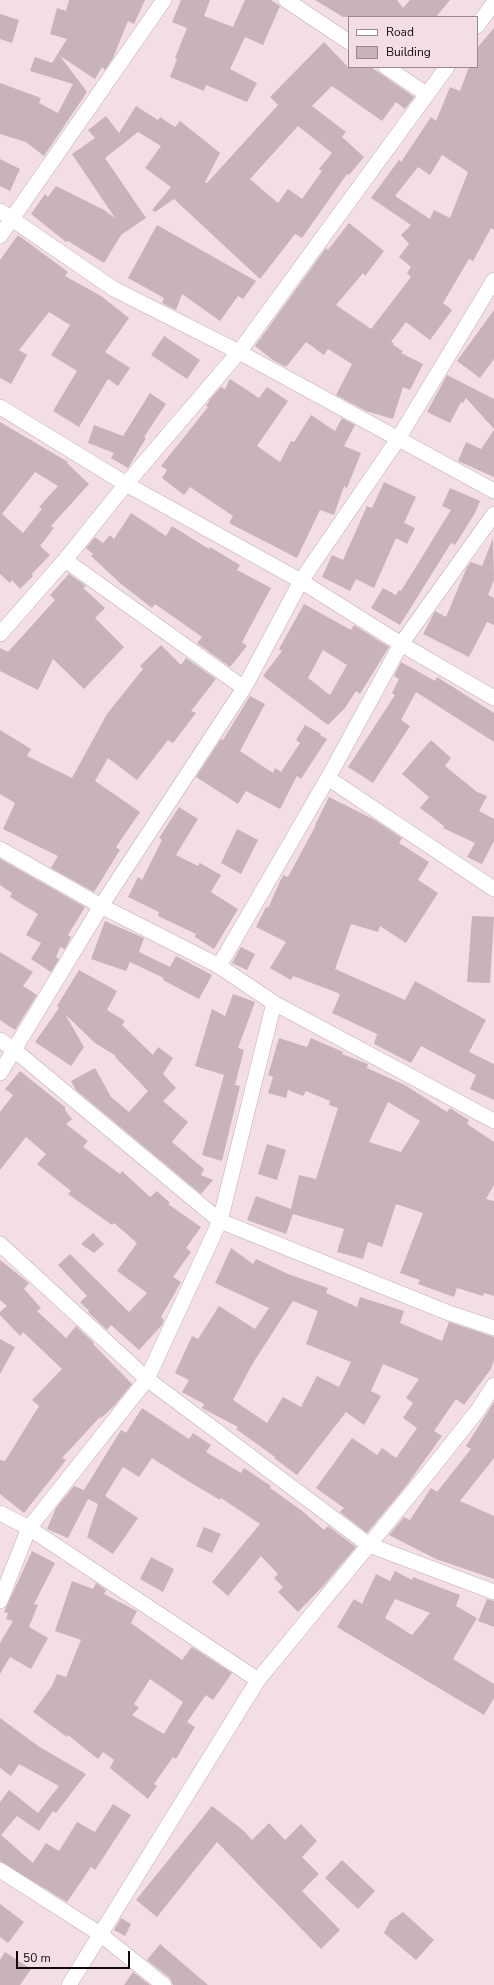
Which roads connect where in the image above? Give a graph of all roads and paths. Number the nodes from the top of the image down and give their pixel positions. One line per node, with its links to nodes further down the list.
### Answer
1 (164, 0): 9 (street)
2 (286, 0): 5 (street)
3 (494, 3): 4 (street)
4 (478, 25)
5 (348, 41)
6 (387, 68): 8 (street)
7 (445, 68): 8 (street)
8 (426, 94): 12 (street)
9 (5, 215): 10 (street); 12 (street)
10 (0, 236)
11 (494, 280): 14 (street)
12 (239, 352): 14 (street); 15 (street)
13 (0, 407): 15 (street)
14 (398, 439): 16 (street); 19 (street)
15 (126, 484): 18 (street); 19 (street)
16 (494, 491)
17 (494, 514): 21 (street)
18 (65, 560): 20 (street); 22 (street)
19 (301, 581): 21 (street); 22 (street)
20 (0, 634)
21 (401, 644): 23 (street); 24 (street)
22 (244, 688): 27 (street)
23 (494, 698)
24 (328, 778): 26 (street); 28 (street)
25 (0, 848): 27 (street)
26 (494, 889)
27 (101, 906): 28 (street); 31 (street)
28 (219, 966): 29 (street)
29 (274, 1003): 33 (street); 34 (street)
30 (0, 1040): 31 (street)
31 (13, 1049): 32 (street); 34 (street)
32 (0, 1073)
33 (494, 1121)
34 (220, 1222): 36 (street); 37 (street)
35 (0, 1244): 37 (street)
36 (494, 1328)
37 (147, 1379): 40 (street); 41 (street)
38 (494, 1385): 41 (street)
39 (0, 1513): 40 (street)
40 (29, 1528): 43 (street); 44 (street)
41 (369, 1545): 42 (street); 44 (street)
42 (494, 1592)
43 (0, 1601)
44 (258, 1680): 46 (street)
45 (0, 1870): 46 (street)
46 (100, 1934): 47 (street); 48 (street)
47 (69, 1985)
48 (164, 1985)

